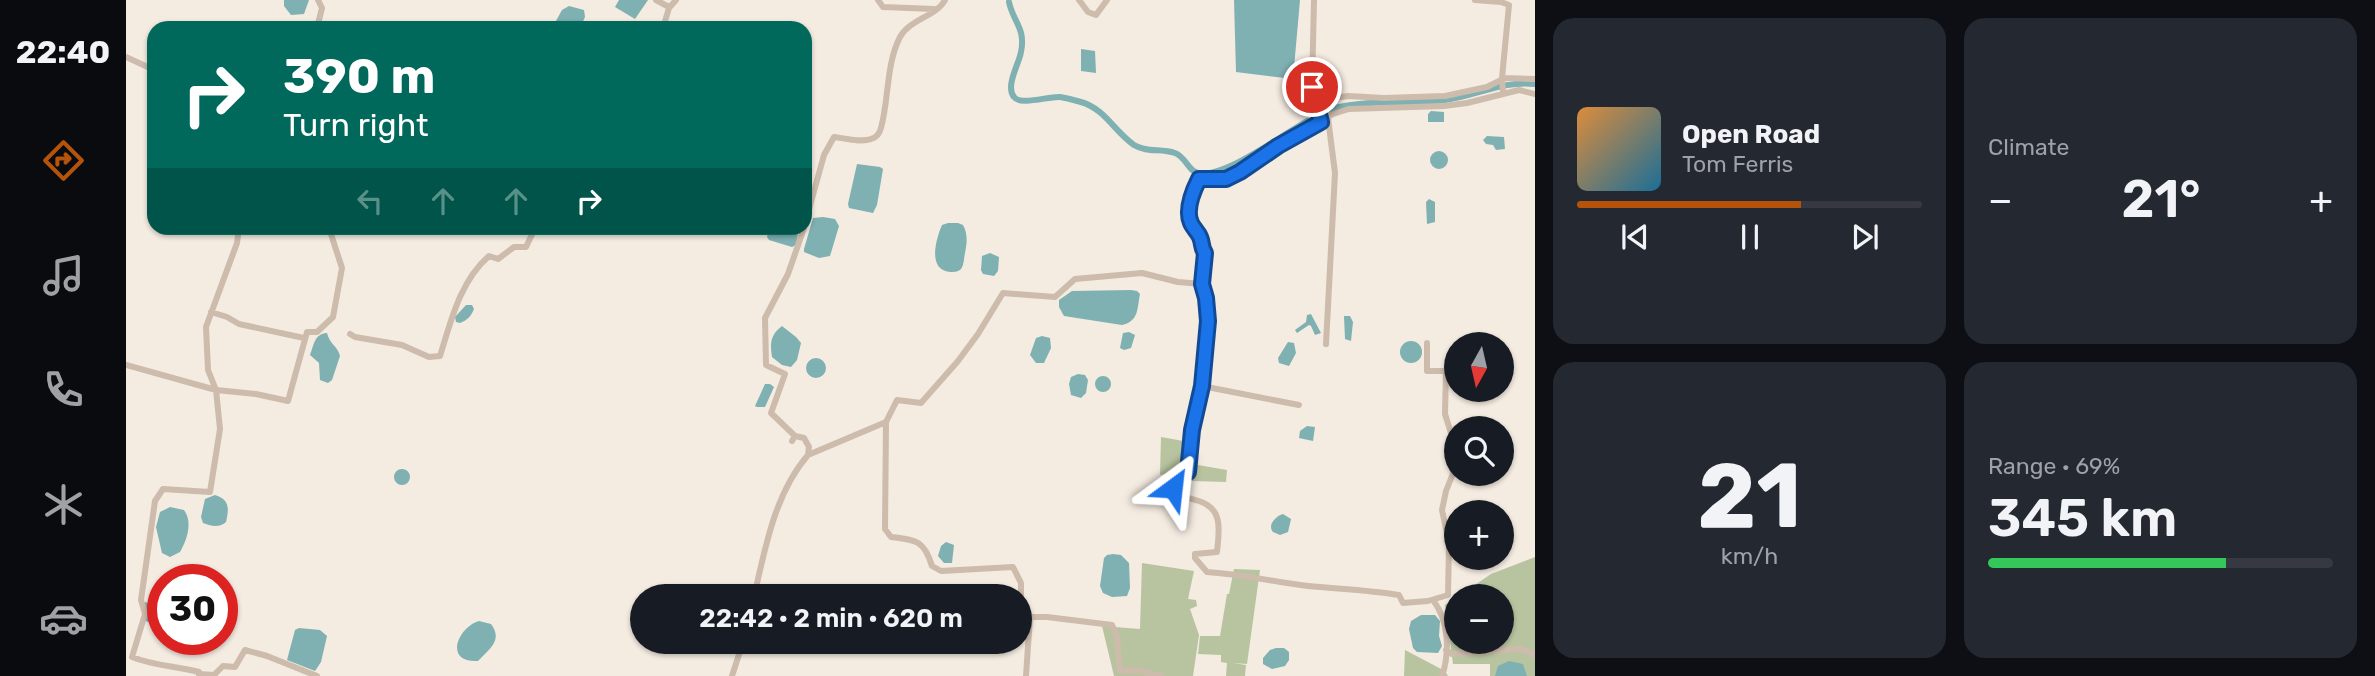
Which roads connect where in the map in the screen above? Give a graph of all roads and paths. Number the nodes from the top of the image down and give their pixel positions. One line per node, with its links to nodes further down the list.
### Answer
1 (318, 0): 13 (street)
2 (656, 0): 11 (street)
3 (676, 0): 11 (street)
4 (878, 0): 12 (street)
5 (945, 0): 12 (street)
6 (1079, 0): 7 (street)
7 (1107, 0)
8 (1314, 0): 21 (street)
9 (1475, 0): 10 (street)
10 (1501, 1): 17 (street)
11 (670, 7): 14 (street)
12 (936, 9): 24 (street)
13 (319, 21)
14 (665, 21)
15 (126, 57): 16 (street)
16 (147, 66)
17 (1502, 78): 18 (street); 19 (street); 21 (street)
18 (1535, 79)
19 (1503, 93): 20 (street); 22 (street)
20 (1535, 94)
21 (1315, 101): 23 (street)
22 (1328, 118): 23 (street); 34 (street)
23 (1321, 122): 29 (street)
24 (812, 200)
25 (238, 235): 30 (street)
26 (330, 235): 32 (street)
27 (532, 235): 31 (street)
28 (802, 235): 41 (street)
29 (1202, 284): 36 (street); 40 (street)
30 (211, 312): 32 (street); 37 (street)
31 (350, 334)
32 (304, 338): 37 (street)
33 (1427, 343): 39 (street)
34 (1326, 344)
35 (126, 365): 37 (street)
36 (1202, 386): 38 (street); 45 (street)
37 (216, 390): 53 (street)
38 (1299, 405)
39 (1446, 416)
40 (886, 422): 41 (street); 44 (street)
41 (808, 455): 43 (street)
42 (1448, 486): 45 (street)
43 (758, 584)
44 (1021, 584)
45 (1433, 600): 47 (street)
46 (1032, 617): 57 (street)
47 (1444, 622)
48 (1514, 649): 52 (street)
49 (739, 654): 55 (street)
50 (1027, 654): 56 (street)
51 (1446, 654): 58 (street)
52 (1535, 656)
53 (198, 674): 54 (street)
54 (317, 676)
55 (732, 676)
56 (1026, 676)
57 (1161, 676)
58 (1442, 676)

